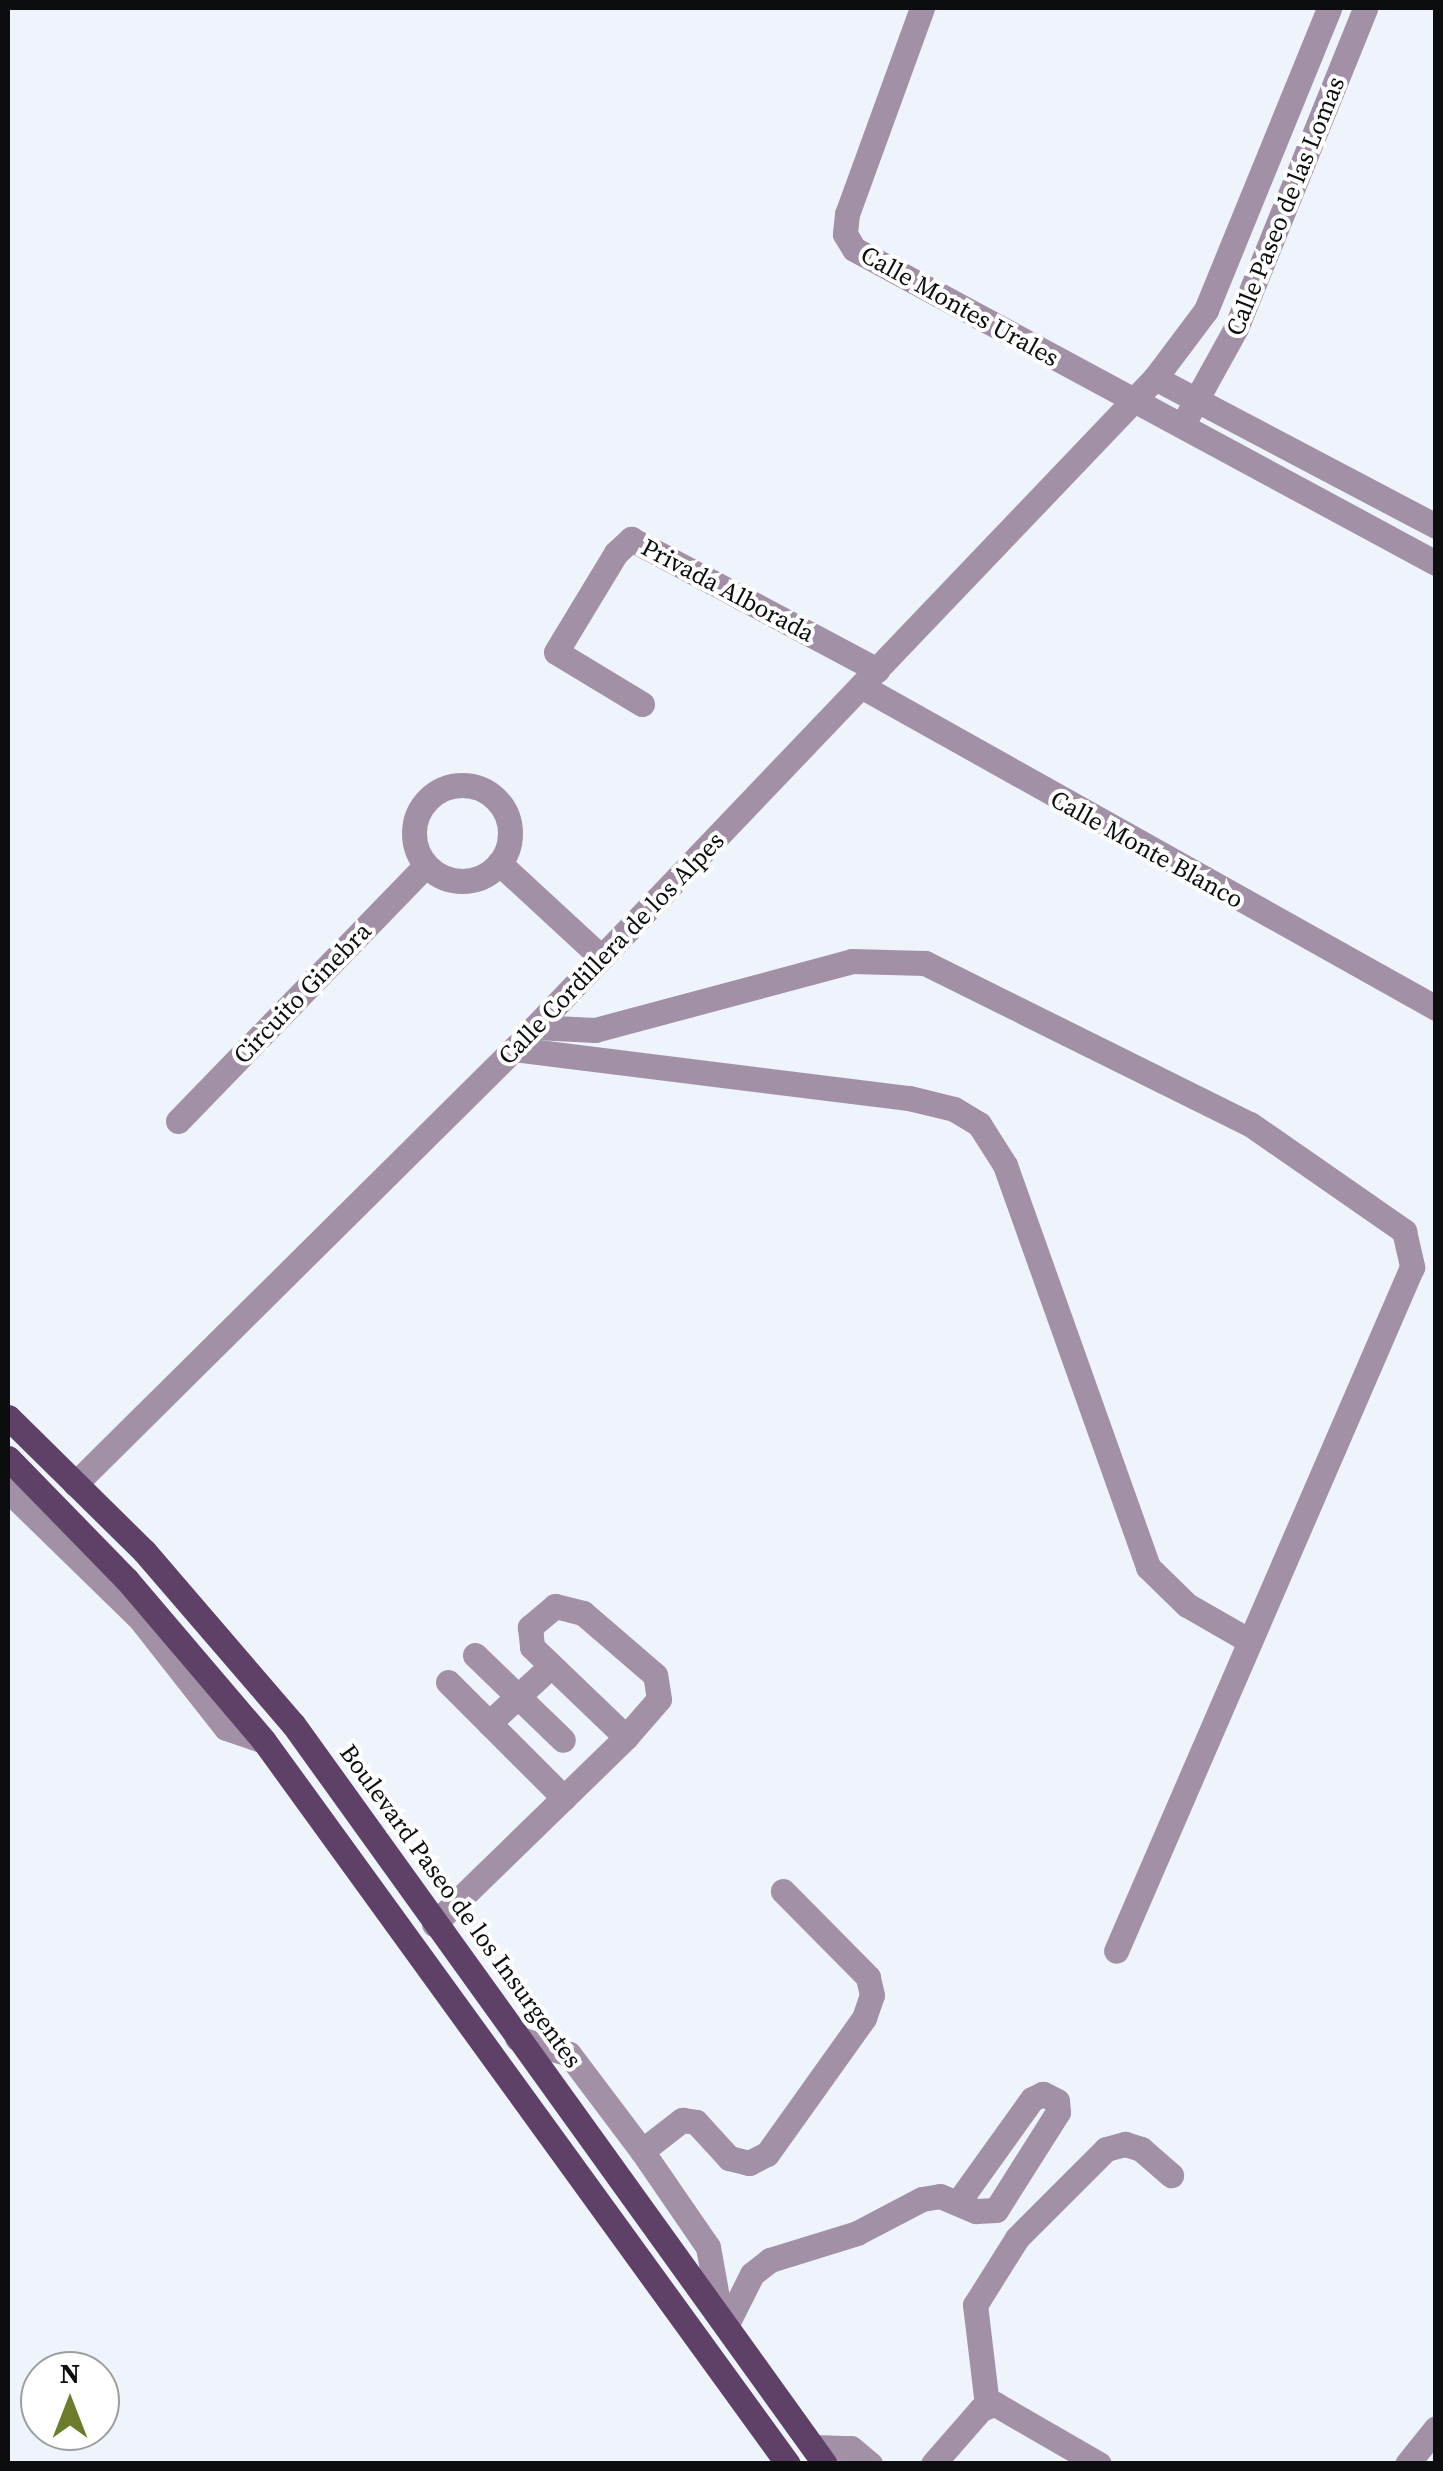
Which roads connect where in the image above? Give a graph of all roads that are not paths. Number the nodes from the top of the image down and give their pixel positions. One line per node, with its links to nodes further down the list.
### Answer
1 (922, 8): 5 (street, Calle Montes Urales)
2 (1329, 8): 4 (street, Calle Paseo de las Lomas)
3 (1365, 8): 6 (street, Calle Paseo de las Lomas)
4 (1156, 378): 5 (street, Calle Paseo de las Lomas); 6 (street)
5 (1134, 399): 7 (street); 10 (street, Calle Cordillera de los Alpes)
6 (1199, 402): 7 (street, Calle Paseo de las Lomas); 8 (street)
7 (1183, 424): 9 (street)
8 (1436, 526)
9 (1436, 562)
10 (869, 678): 11 (street, Privada Alborada); 14 (street, Calle Cordillera de los Alpes); 15 (street, Calle Monte Blanco)
11 (642, 704)
12 (499, 863): 13 (street); 13 (street); 14 (street)
13 (426, 865): 18 (street, Circuito Ginebra)
14 (602, 957): 16 (street, Calle Cordillera de los Alpes)
15 (1436, 1008)
16 (535, 1027): 17 (street, Calle Cordillera de los Alpes); 23 (street)
17 (514, 1049): 21 (street, Calle Cordillera de los Alpes); 23 (street)
18 (178, 1121)
19 (8, 1417): 21 (main road, Boulevard Paseo de los Insurgentes)
20 (8, 1458): 31 (main road)
21 (75, 1484): 34 (main road, Boulevard Paseo de los Insurgentes)
22 (8, 1490): 31 (street)
23 (1248, 1640): 35 (street)
24 (475, 1655): 27 (street)
25 (551, 1666): 27 (street); 29 (street); 29 (street)
26 (448, 1682): 28 (street)
27 (518, 1696): 28 (street); 30 (street)
28 (489, 1723): 32 (street)
29 (626, 1737): 32 (street)
30 (563, 1740)
31 (264, 1741): 44 (main road)
32 (564, 1798): 34 (street)
33 (783, 1891): 37 (street)
34 (434, 1924): 36 (main road, Boulevard Paseo de los Insurgentes)
35 (1116, 1951)
36 (517, 2038): 37 (street); 40 (main road, Boulevard Paseo de los Insurgentes)
37 (642, 2151): 40 (street)
38 (1171, 2175): 41 (street)
39 (959, 2201): 39 (street); 40 (street)
40 (723, 2322): 43 (main road, Boulevard Paseo de los Insurgentes)
41 (987, 2406): 46 (street); 47 (street)
42 (1436, 2428): 48 (street)
43 (820, 2456): 45 (street)
44 (788, 2464)
45 (870, 2464)
46 (933, 2464)
47 (1099, 2464)
48 (1408, 2464)

